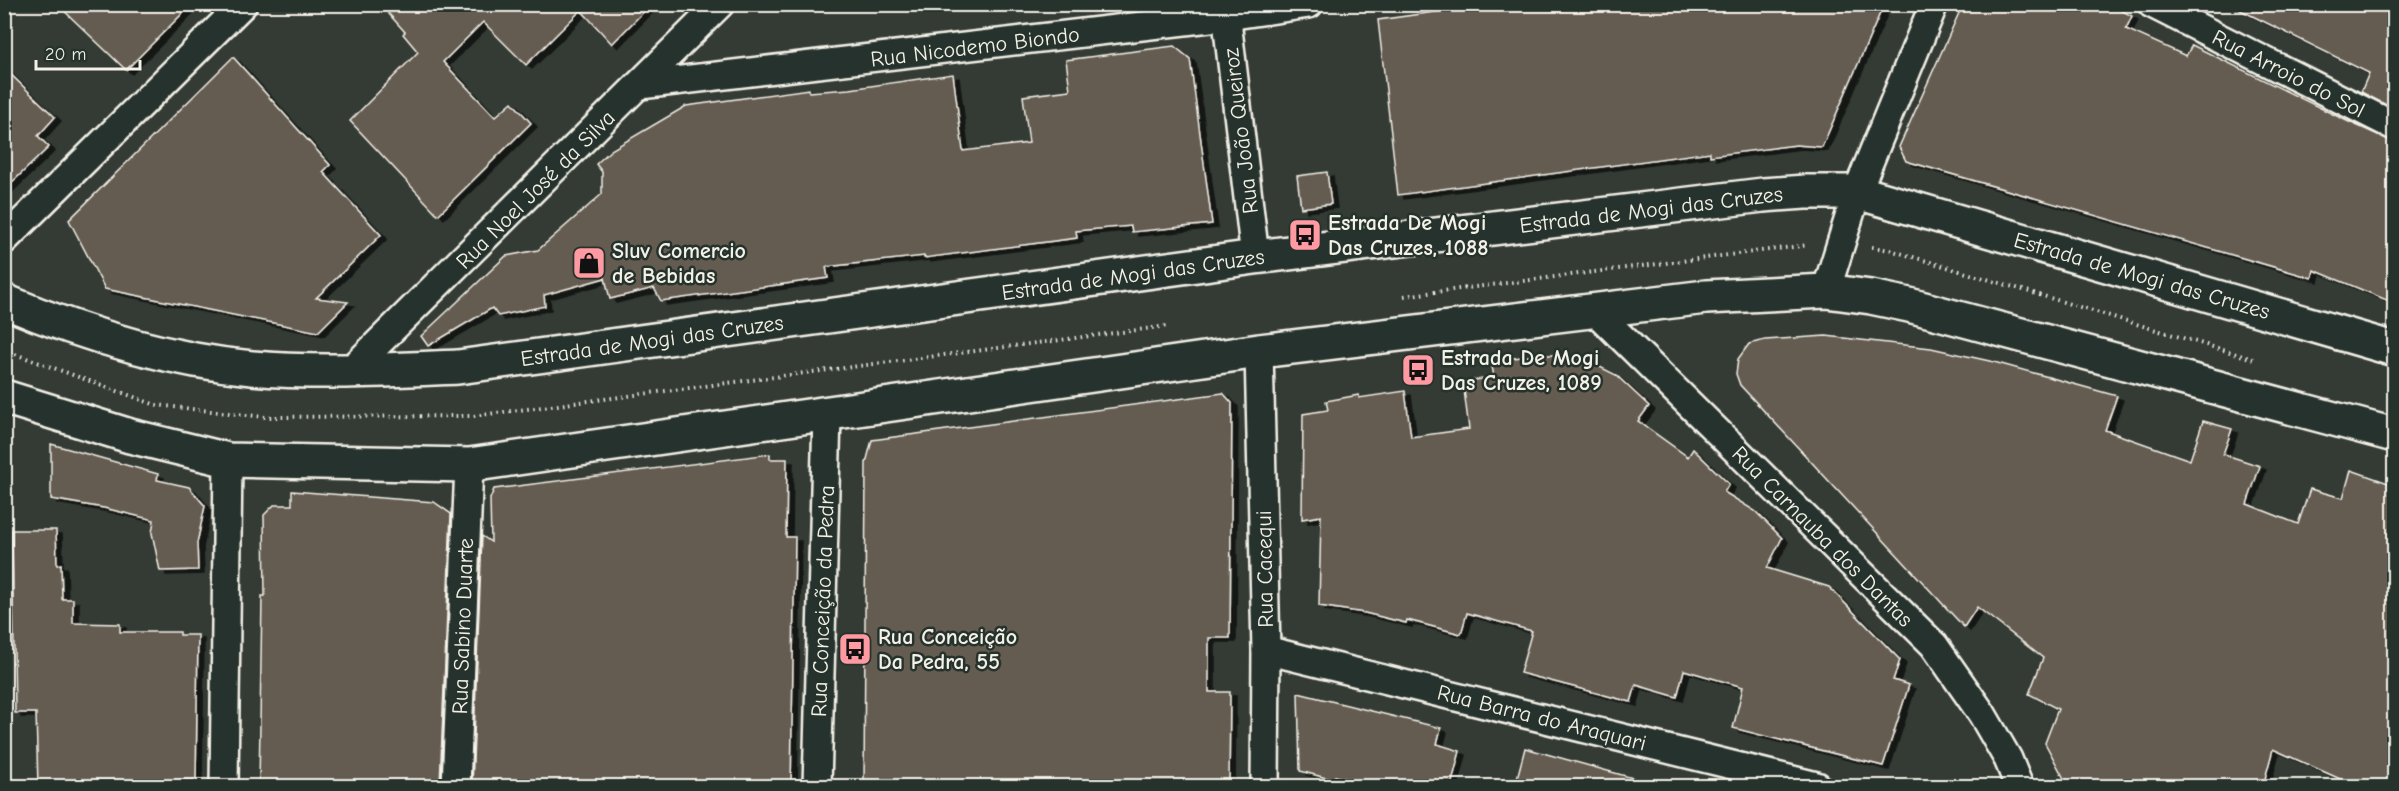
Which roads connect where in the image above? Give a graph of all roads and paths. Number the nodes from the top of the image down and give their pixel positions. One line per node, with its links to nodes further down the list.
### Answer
1 (243, 4): 10 (street)
2 (720, 4): 7 (street, Rua Noel José da Silva)
3 (1309, 4): 6 (street, Rua Nicodemo Biondo)
4 (1934, 4): 9 (street)
5 (2152, 4): 8 (street, Rua Arroio do Sol)
6 (1226, 10): 7 (street, Rua Nicodemo Biondo); 11 (street, Rua João Queiroz)
7 (640, 85): 17 (street, Rua Noel José da Silva)
8 (2394, 126)
9 (1857, 192): 11 (main road, Estrada de Mogi das Cruzes); 12 (street); 15 (main road, Estrada de Mogi das Cruzes)
10 (4, 240)
11 (1255, 257): 17 (main road, Estrada de Mogi das Cruzes)
12 (1826, 291): 14 (main road); 20 (main road)
13 (4, 301): 17 (main road, Estrada de Mogi das Cruzes)
14 (1594, 310): 16 (main road); 29 (street, Rua Carnauba dos Dantas)
15 (2394, 349)
16 (1259, 351): 19 (main road); 23 (street, Rua Cacequi)
17 (349, 372)
18 (4, 397): 21 (main road)
19 (827, 415): 22 (main road); 26 (street, Rua Conceição da Pedra)
20 (2394, 435)
21 (228, 460): 22 (main road); 24 (street)
22 (468, 465): 25 (street, Rua Sabino Duarte)
23 (1266, 650): 27 (street, Rua Cacequi); 28 (street, Rua Barra do Araquari)
24 (224, 786)
25 (456, 786)
26 (817, 786)
27 (1265, 786)
28 (1817, 786)
29 (2019, 786)

